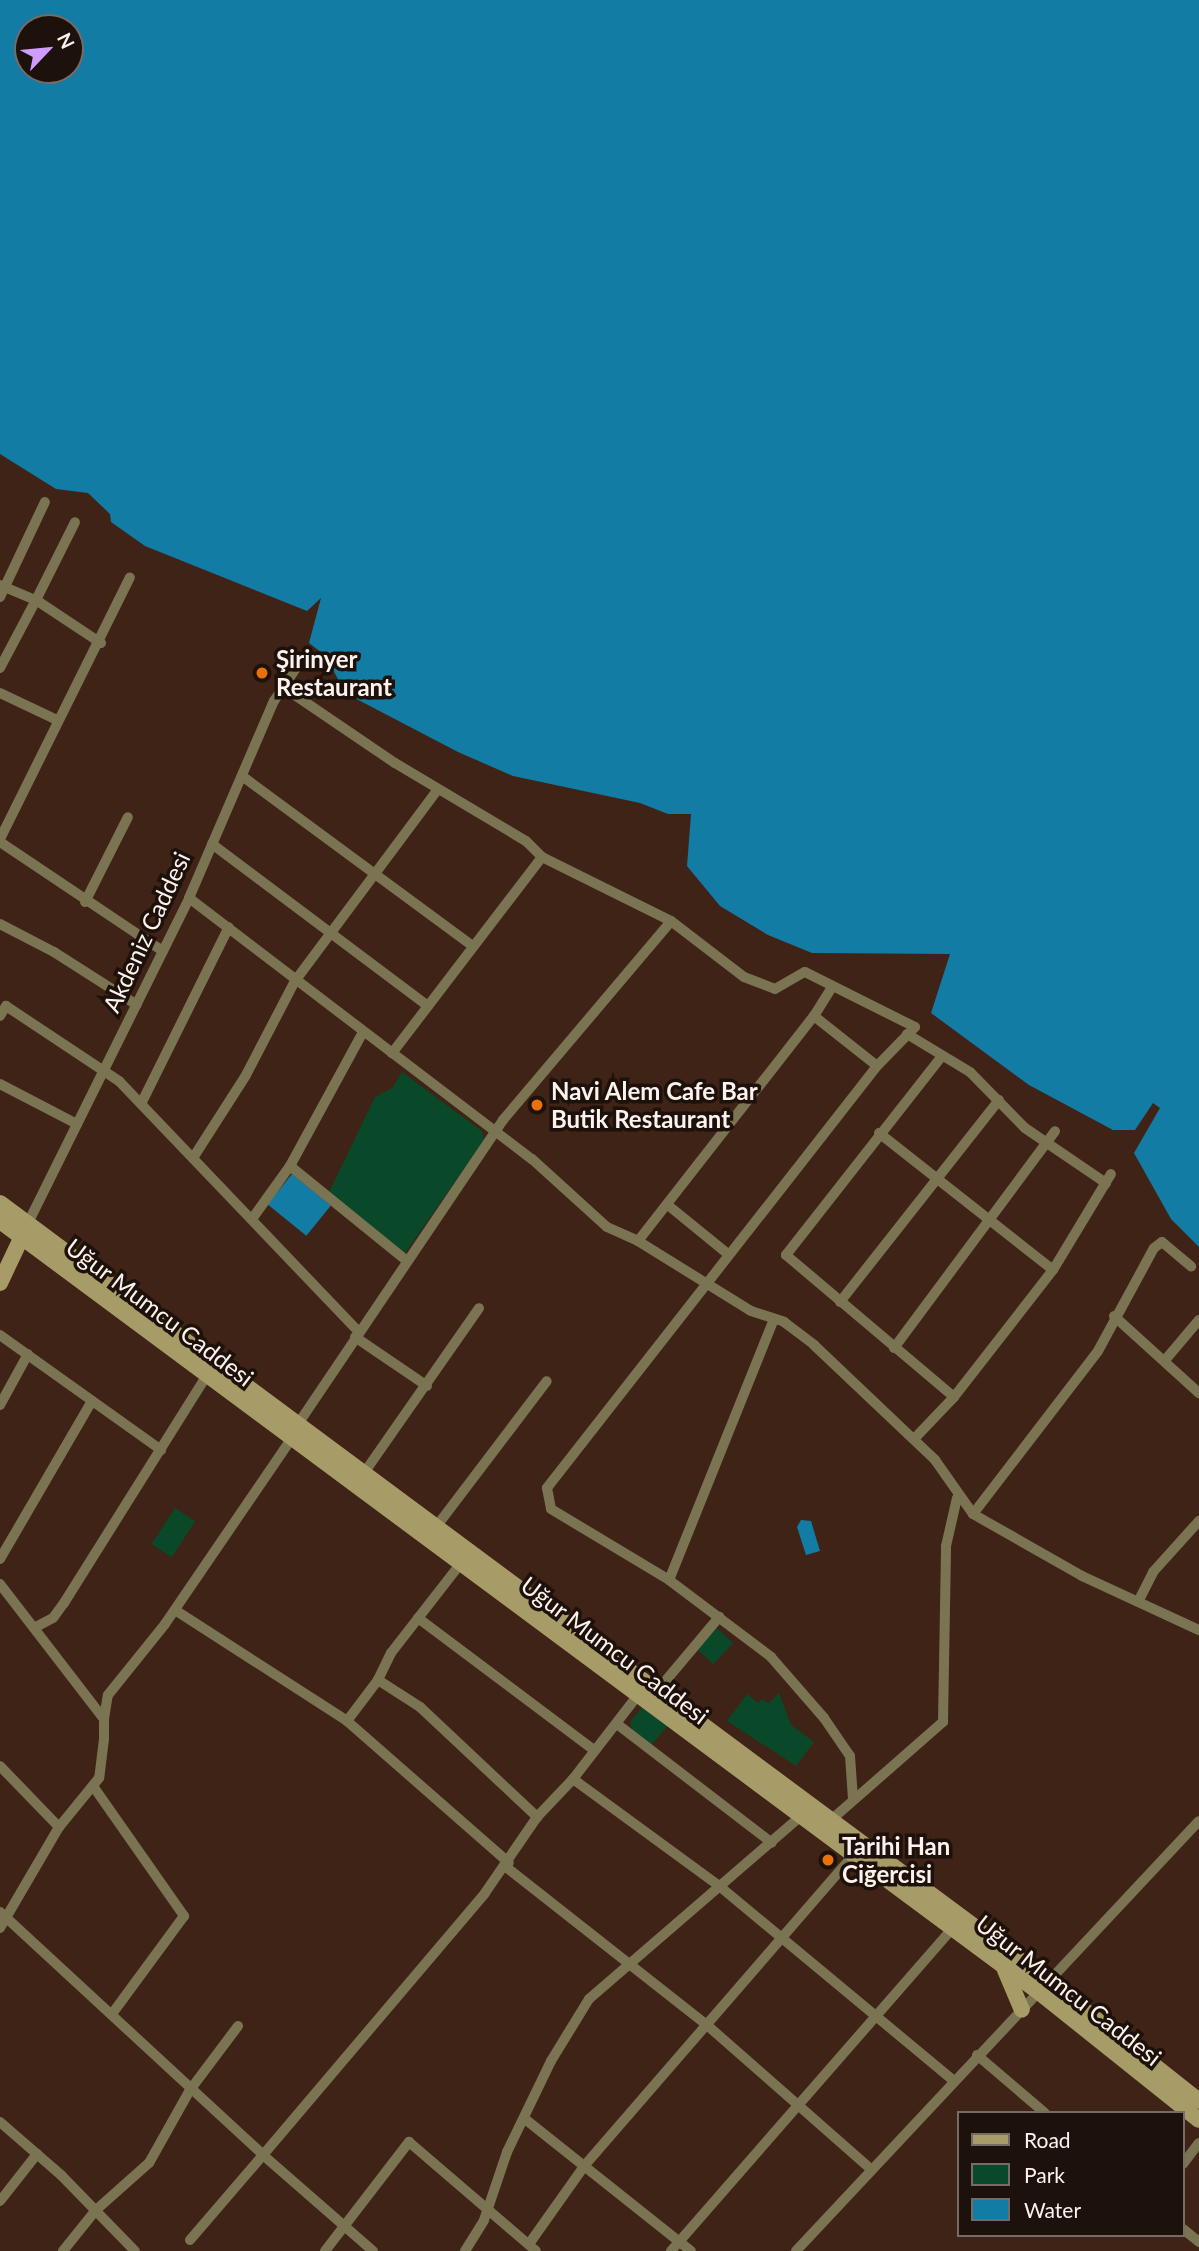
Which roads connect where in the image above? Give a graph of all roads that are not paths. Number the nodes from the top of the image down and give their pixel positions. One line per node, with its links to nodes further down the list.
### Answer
1 (45, 502): 4 (street)
2 (75, 522): 5 (street)
3 (131, 577): 6 (street)
4 (2, 590): 5 (street)
5 (36, 600): 6 (street); 8 (street)
6 (101, 643): 11 (street)
7 (302, 659): 9 (street, Akdeniz Caddesi)
8 (0, 667)
9 (283, 687): 12 (street, Akdeniz Caddesi); 13 (street)
10 (0, 693): 11 (street)
11 (57, 720): 15 (street)
12 (242, 776): 16 (street, Akdeniz Caddesi); 18 (street)
13 (438, 789): 17 (street); 18 (street)
14 (128, 817): 20 (street)
15 (0, 841): 20 (street)
16 (212, 844): 19 (street, Akdeniz Caddesi); 24 (street)
17 (542, 857): 21 (street); 25 (street)
18 (374, 871): 24 (street); 25 (street)
19 (188, 898): 23 (street); 26 (street, Akdeniz Caddesi)
20 (85, 902): 26 (street)
21 (671, 921): 28 (street); 44 (street)
22 (0, 924): 29 (street)
23 (229, 927): 27 (street); 41 (street)
24 (328, 931): 27 (street); 30 (street)
25 (473, 946): 30 (street)
26 (163, 951): 29 (street, Akdeniz Caddesi)
27 (295, 981): 33 (street); 47 (street)
28 (832, 987): 32 (street); 34 (street)
29 (137, 1005): 38 (street, Akdeniz Caddesi)
30 (428, 1006): 35 (street)
31 (2, 1008): 38 (street)
32 (814, 1016): 37 (street); 51 (street)
33 (363, 1031): 35 (street); 48 (street)
34 (907, 1034): 36 (street); 37 (street)
35 (392, 1054): 44 (street)
36 (942, 1056): 40 (street); 45 (street)
37 (877, 1066): 57 (street)
38 (105, 1069): 41 (street); 42 (street, Akdeniz Caddesi)
39 (0, 1084): 42 (street)
40 (999, 1100): 46 (street); 49 (street)
41 (142, 1102): 47 (street)
42 (77, 1124): 55 (street, Akdeniz Caddesi)
43 (1055, 1131): 46 (street)
44 (497, 1133): 56 (street); 58 (street)
45 (880, 1133): 49 (street); 63 (street)
46 (1046, 1144): 54 (street); 60 (street)
47 (193, 1158): 52 (street)
48 (289, 1166): 52 (street); 58 (street)
49 (937, 1179): 54 (street); 63 (street)
50 (0, 1203): 55 (street, Uğur Mumcu Caddesi)
51 (669, 1206): 56 (street); 57 (street)
52 (251, 1219): 68 (street)
53 (0, 1221): 55 (street, Uğur Mumcu Caddesi)
54 (992, 1221): 60 (street); 70 (street)
55 (26, 1231): 61 (street, Akdeniz Caddesi); 73 (street, Uğur Mumcu Caddesi); 80 (street, Uğur Mumcu Caddesi)
56 (638, 1241): 62 (street)
57 (729, 1255): 62 (street)
58 (407, 1261): 68 (street)
59 (1191, 1266): 65 (street)
60 (1053, 1270): 77 (street)
61 (0, 1283)
62 (707, 1284): 66 (street); 90 (street)
63 (840, 1302): 70 (street)
64 (479, 1308): 75 (street)
65 (1114, 1316): 72 (street); 85 (street)
66 (774, 1319): 81 (street); 90 (street)
67 (1199, 1320): 72 (street)
68 (357, 1334): 75 (street); 80 (street)
69 (0, 1335): 71 (street)
70 (894, 1348): 77 (street)
71 (28, 1354): 78 (street); 79 (street)
72 (1166, 1359): 76 (street)
73 (207, 1375): 80 (street, Uğur Mumcu Caddesi); 82 (street)
74 (547, 1381): 87 (street)
75 (427, 1386): 83 (street)
76 (1199, 1393)
77 (954, 1397): 81 (street)
78 (92, 1401): 82 (street); 88 (street)
79 (0, 1405)
80 (295, 1431): 83 (street, Uğur Mumcu Caddesi); 89 (street, Uğur Mumcu Caddesi); 93 (street)
81 (914, 1439): 84 (street)
82 (161, 1450): 96 (street)
83 (364, 1473): 87 (street, Uğur Mumcu Caddesi)
84 (957, 1498): 85 (street); 108 (street)
85 (973, 1514): 92 (street)
86 (1199, 1521): 92 (street)
87 (436, 1527): 99 (street, Uğur Mumcu Caddesi)
88 (0, 1559)
89 (461, 1563): 94 (street); 100 (street, Uğur Mumcu Caddesi)
90 (670, 1580): 95 (street)
91 (0, 1584): 96 (street)
92 (1139, 1600): 97 (street)
93 (175, 1610): 101 (street); 102 (street)
94 (418, 1618): 98 (street); 104 (street)
95 (719, 1618): 99 (street); 108 (street)
96 (34, 1628): 101 (street)
97 (1199, 1630)
98 (378, 1680): 102 (street); 110 (street)
99 (657, 1691): 109 (street, Uğur Mumcu Caddesi)
100 (638, 1695): 103 (street); 109 (street, Uğur Mumcu Caddesi)
101 (104, 1719): 107 (street)
102 (347, 1721): 116 (street)
103 (617, 1724): 104 (street); 114 (street)
104 (594, 1751): 106 (street)
105 (0, 1766): 113 (street)
106 (573, 1779): 110 (street); 117 (street)
107 (93, 1786): 113 (street); 125 (street)
108 (853, 1799): 112 (street)
109 (806, 1810): 112 (street, Uğur Mumcu Caddesi); 114 (street)
110 (537, 1817): 116 (street)
111 (1199, 1821): 123 (street)
112 (827, 1826): 115 (street, Uğur Mumcu Caddesi); 123 (street, Uğur Mumcu Caddesi)
113 (59, 1827): 118 (street)
114 (772, 1843): 117 (street)
115 (854, 1855): 119 (street, Uğur Mumcu Caddesi); 120 (street)
116 (508, 1865): 122 (street); 140 (street)
117 (718, 1885): 120 (street); 122 (street)
118 (2, 1920): 125 (street)
119 (953, 1928): 121 (street, Uğur Mumcu Caddesi); 126 (street)
120 (781, 1938): 126 (street); 128 (street)
121 (1002, 1965): 123 (street, Uğur Mumcu Caddesi); 124 (street)
122 (631, 1966): 128 (street); 135 (street)
123 (1045, 1988): 124 (street); 132 (street, Uğur Mumcu Caddesi); 136 (street, Uğur Mumcu Caddesi)
124 (1022, 2010): 129 (street)
125 (113, 2014): 131 (street)
126 (877, 2017): 130 (street); 133 (street)
127 (238, 2026): 131 (street)
128 (708, 2026): 133 (street); 142 (street)
129 (977, 2055): 130 (street); 134 (street)
130 (953, 2080): 143 (street)
131 (190, 2090): 140 (street); 146 (street)
132 (1199, 2101)
133 (799, 2105): 143 (street); 151 (street)
134 (1043, 2111)
135 (525, 2119): 142 (street); 145 (street)
136 (1199, 2120)
137 (0, 2122): 139 (street)
138 (1199, 2143): 141 (street)
139 (37, 2154): 144 (street); 146 (street)
140 (263, 2155): 147 (street); 149 (street)
141 (1185, 2161)
142 (585, 2165): 151 (street); 152 (street)
143 (871, 2169): 159 (street)
144 (0, 2201)
145 (488, 2209): 147 (street); 152 (street); 157 (street)
146 (96, 2210): 153 (street); 154 (street)
147 (344, 2225): 155 (street); 156 (street)
148 (1185, 2231): 150 (street)
149 (190, 2240)
150 (1199, 2242)
151 (675, 2246): 158 (street)
152 (533, 2248)
153 (63, 2251)
154 (135, 2251)
155 (325, 2251)
156 (373, 2251)
157 (465, 2251)
158 (691, 2251)
159 (796, 2251)

